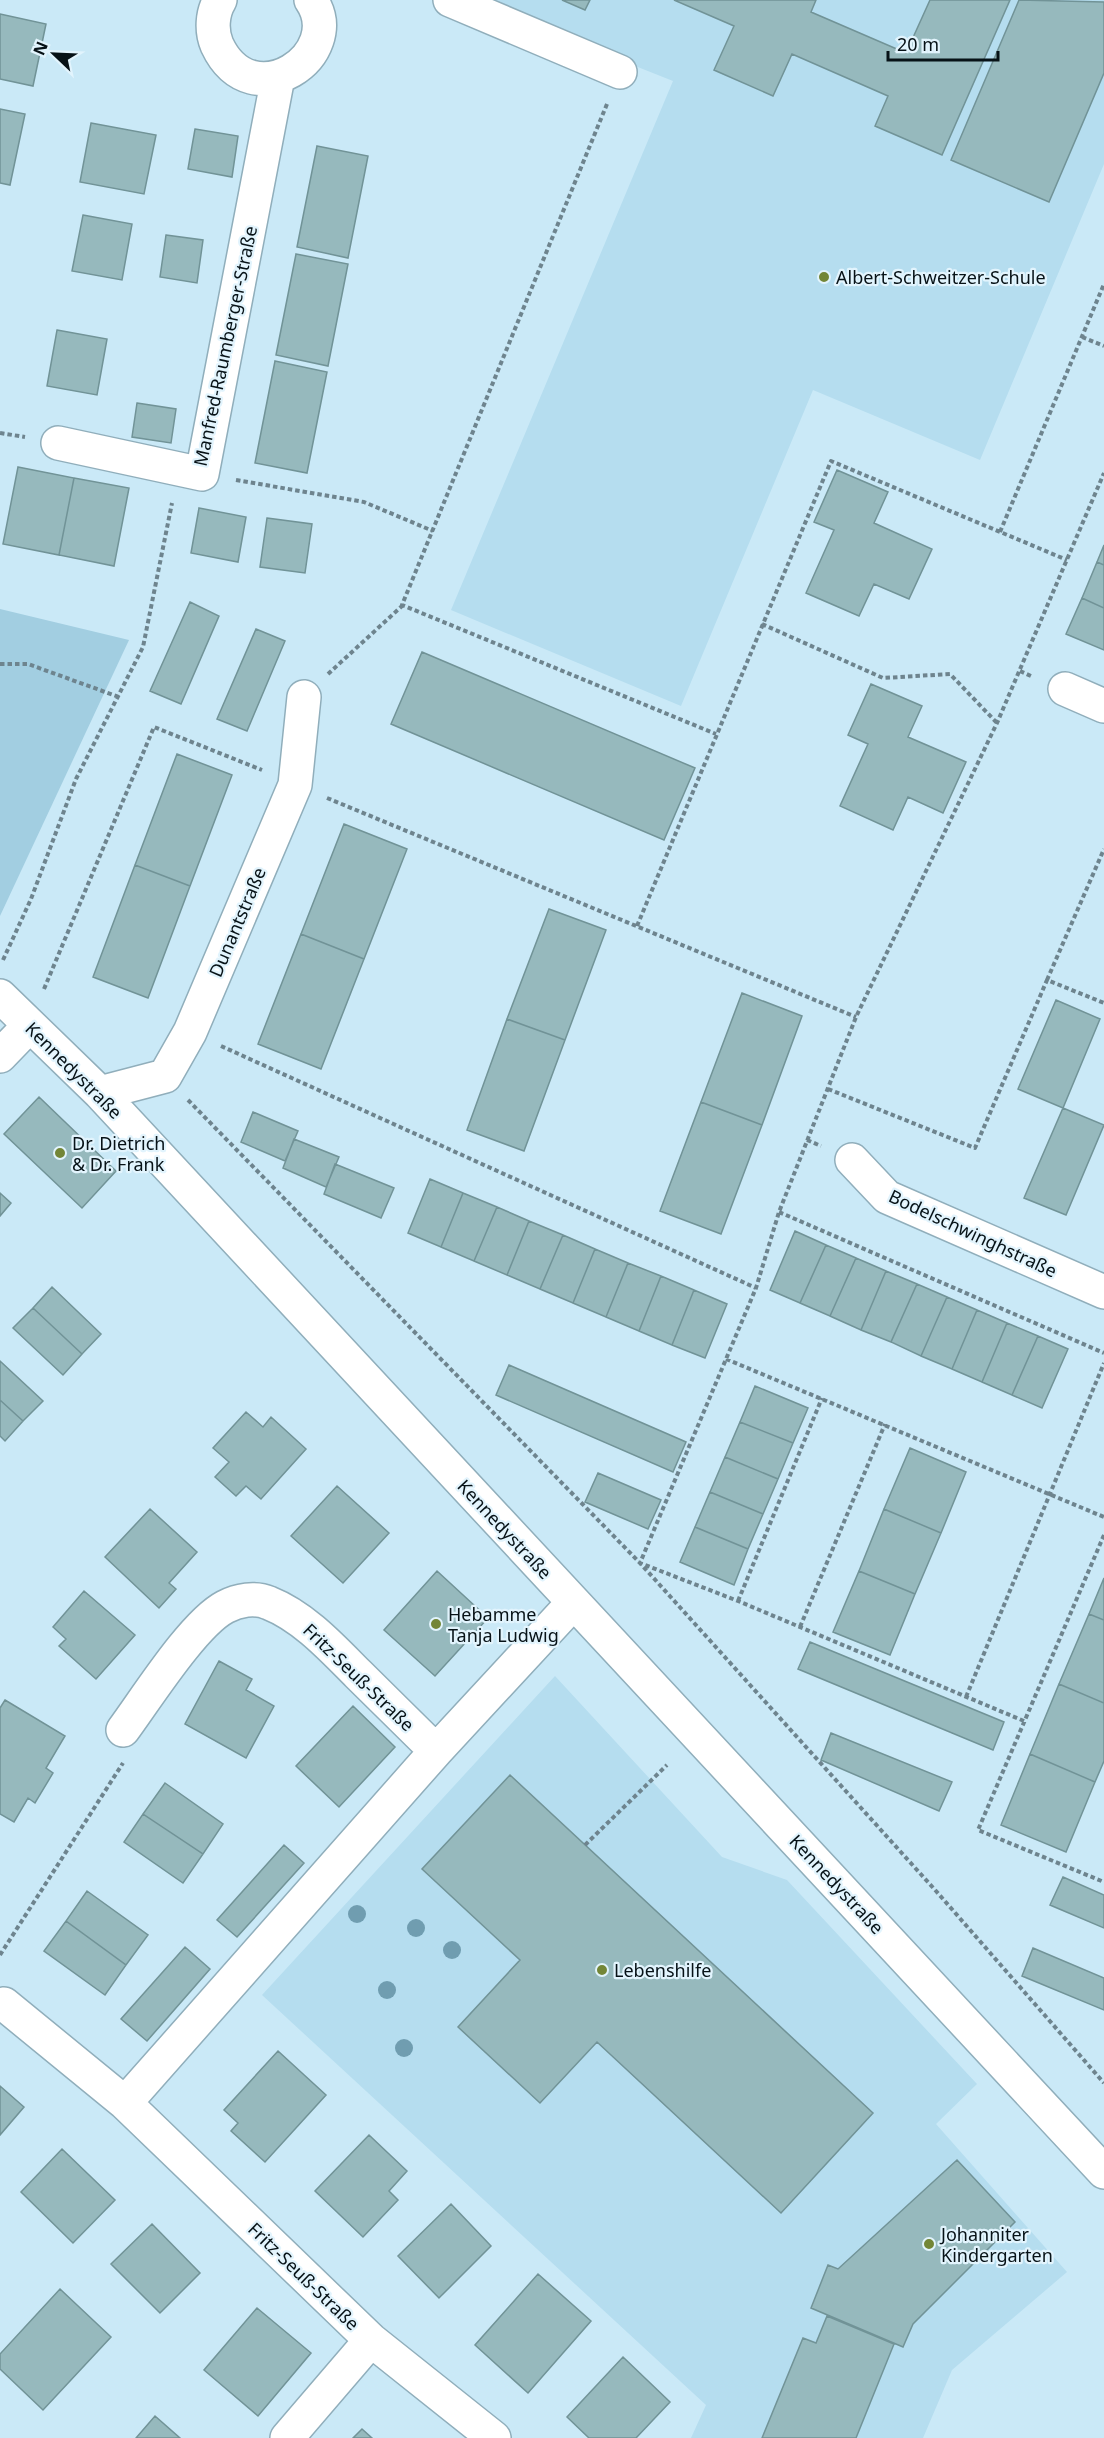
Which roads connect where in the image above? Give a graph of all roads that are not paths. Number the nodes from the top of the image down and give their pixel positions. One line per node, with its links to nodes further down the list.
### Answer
1 (450, 0): 4 (street)
2 (217, 1): 5 (street)
3 (317, 2): 5 (street)
4 (621, 72)
5 (278, 77): 6 (street, Manfred-Raumberger-Straße)
6 (58, 443)
7 (1065, 690): 9 (street)
8 (304, 697): 13 (street, Dunantstraße)
9 (1104, 706)
10 (0, 996): 11 (street, Kennedystraße)
11 (29, 1026): 12 (street); 13 (street, Kennedystraße)
12 (0, 1056)
13 (100, 1094): 16 (street, Kennedystraße)
14 (852, 1160): 15 (street, Bodelschwinghstraße)
15 (1104, 1292)
16 (573, 1603): 18 (street); 21 (street, Kennedystraße)
17 (123, 1730): 18 (street, Fritz-Seuß-Straße)
18 (436, 1751): 20 (street)
19 (4, 2004): 20 (street, Fritz-Seuß-Straße)
20 (125, 2103): 22 (street, Fritz-Seuß-Straße)
21 (1104, 2172)
22 (371, 2340): 23 (street); 24 (street, Fritz-Seuß-Straße)
23 (287, 2438)
24 (494, 2438)

